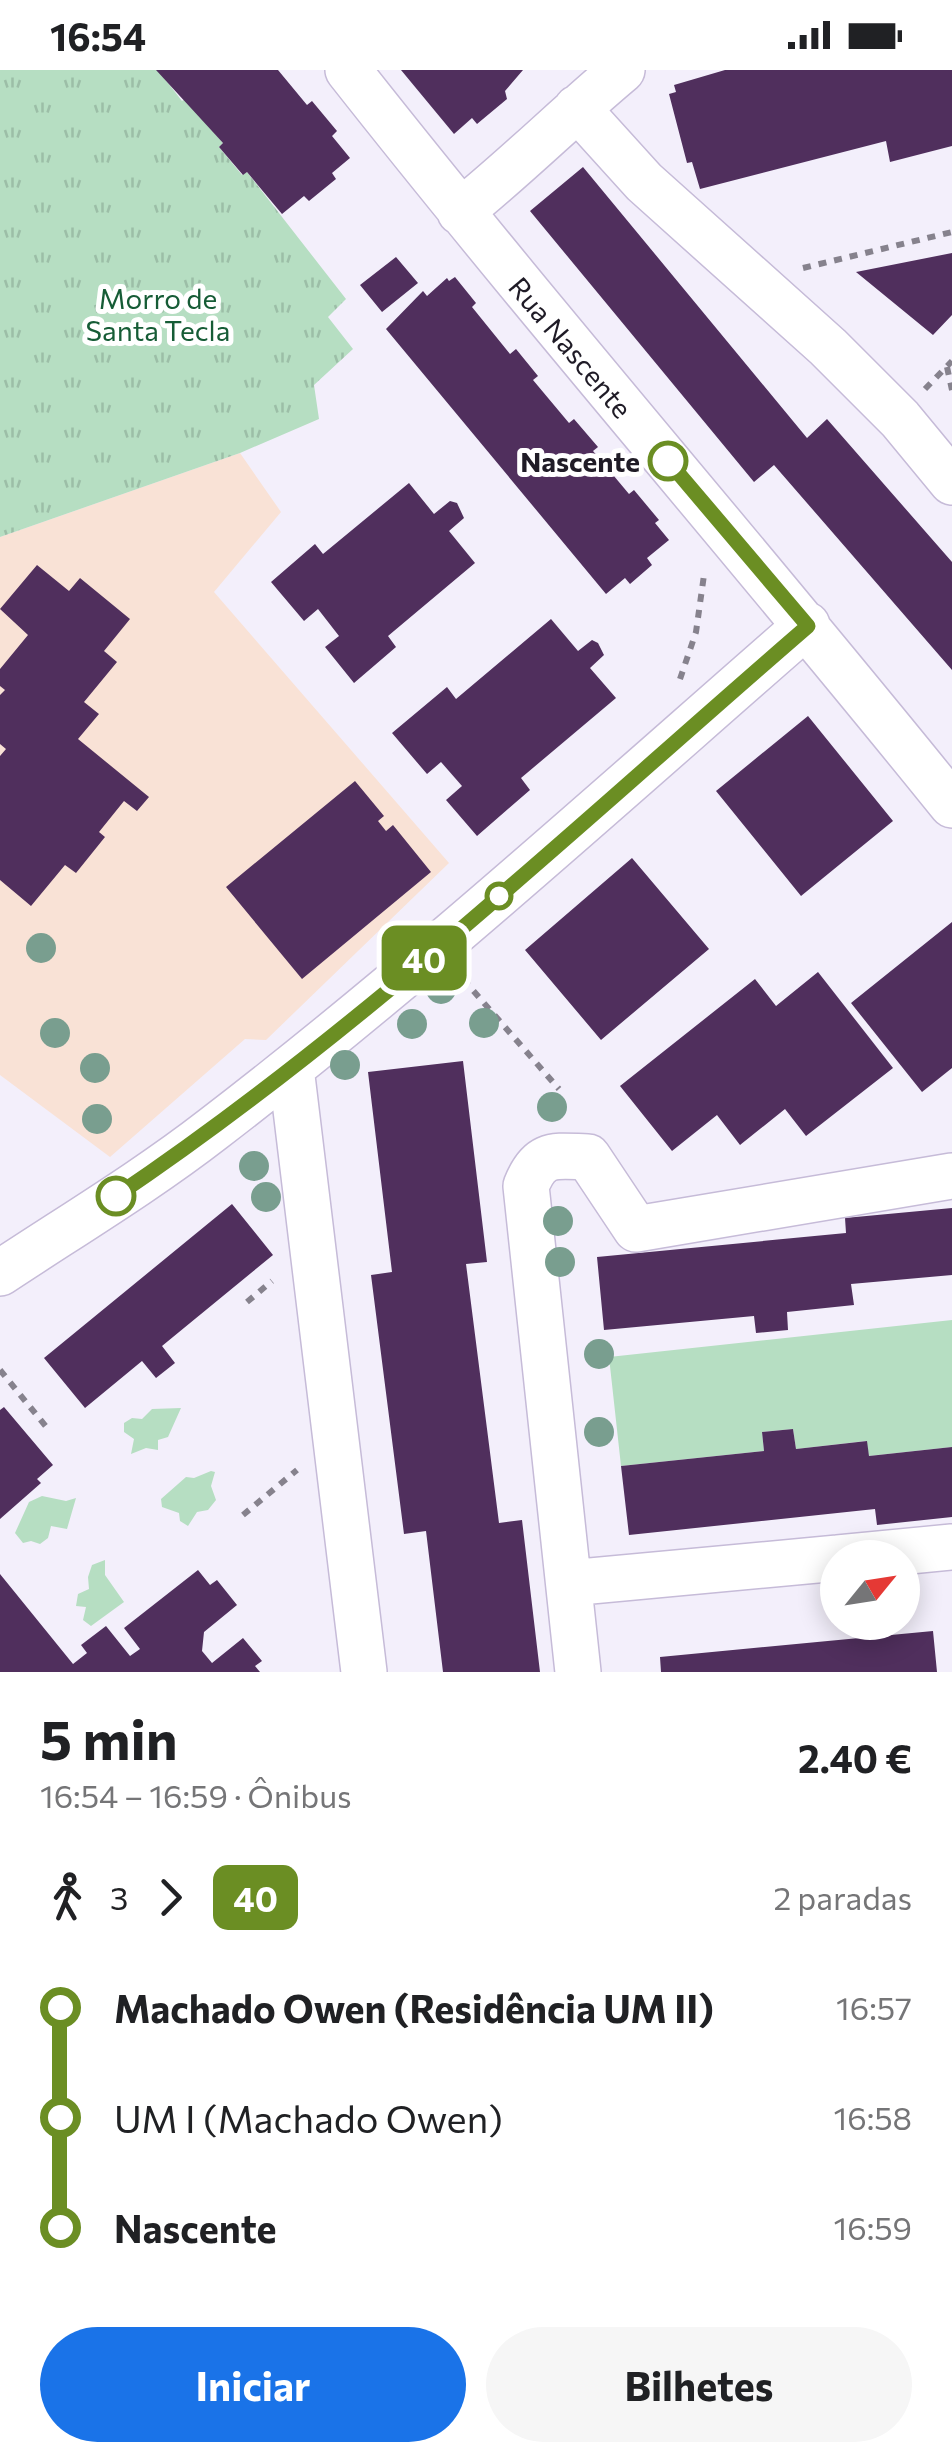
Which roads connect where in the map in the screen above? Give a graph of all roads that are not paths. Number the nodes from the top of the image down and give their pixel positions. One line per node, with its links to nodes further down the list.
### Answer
1 (348, 70): 4 (street, Rua Nascente)
2 (622, 70): 3 (street)
3 (577, 108): 4 (street); 5 (street)
4 (460, 212): 6 (street, Rua Nascente)
5 (952, 482)
6 (808, 626): 7 (street, Rua Nascente); 8 (street)
7 (952, 804)
8 (291, 1068): 10 (street); 15 (street)
9 (952, 1176): 14 (street)
10 (0, 1273)
11 (952, 1546): 12 (street)
12 (920, 1549)
13 (820, 1560): 14 (street)
14 (569, 1584): 16 (street)
15 (364, 1672)
16 (578, 1672)

